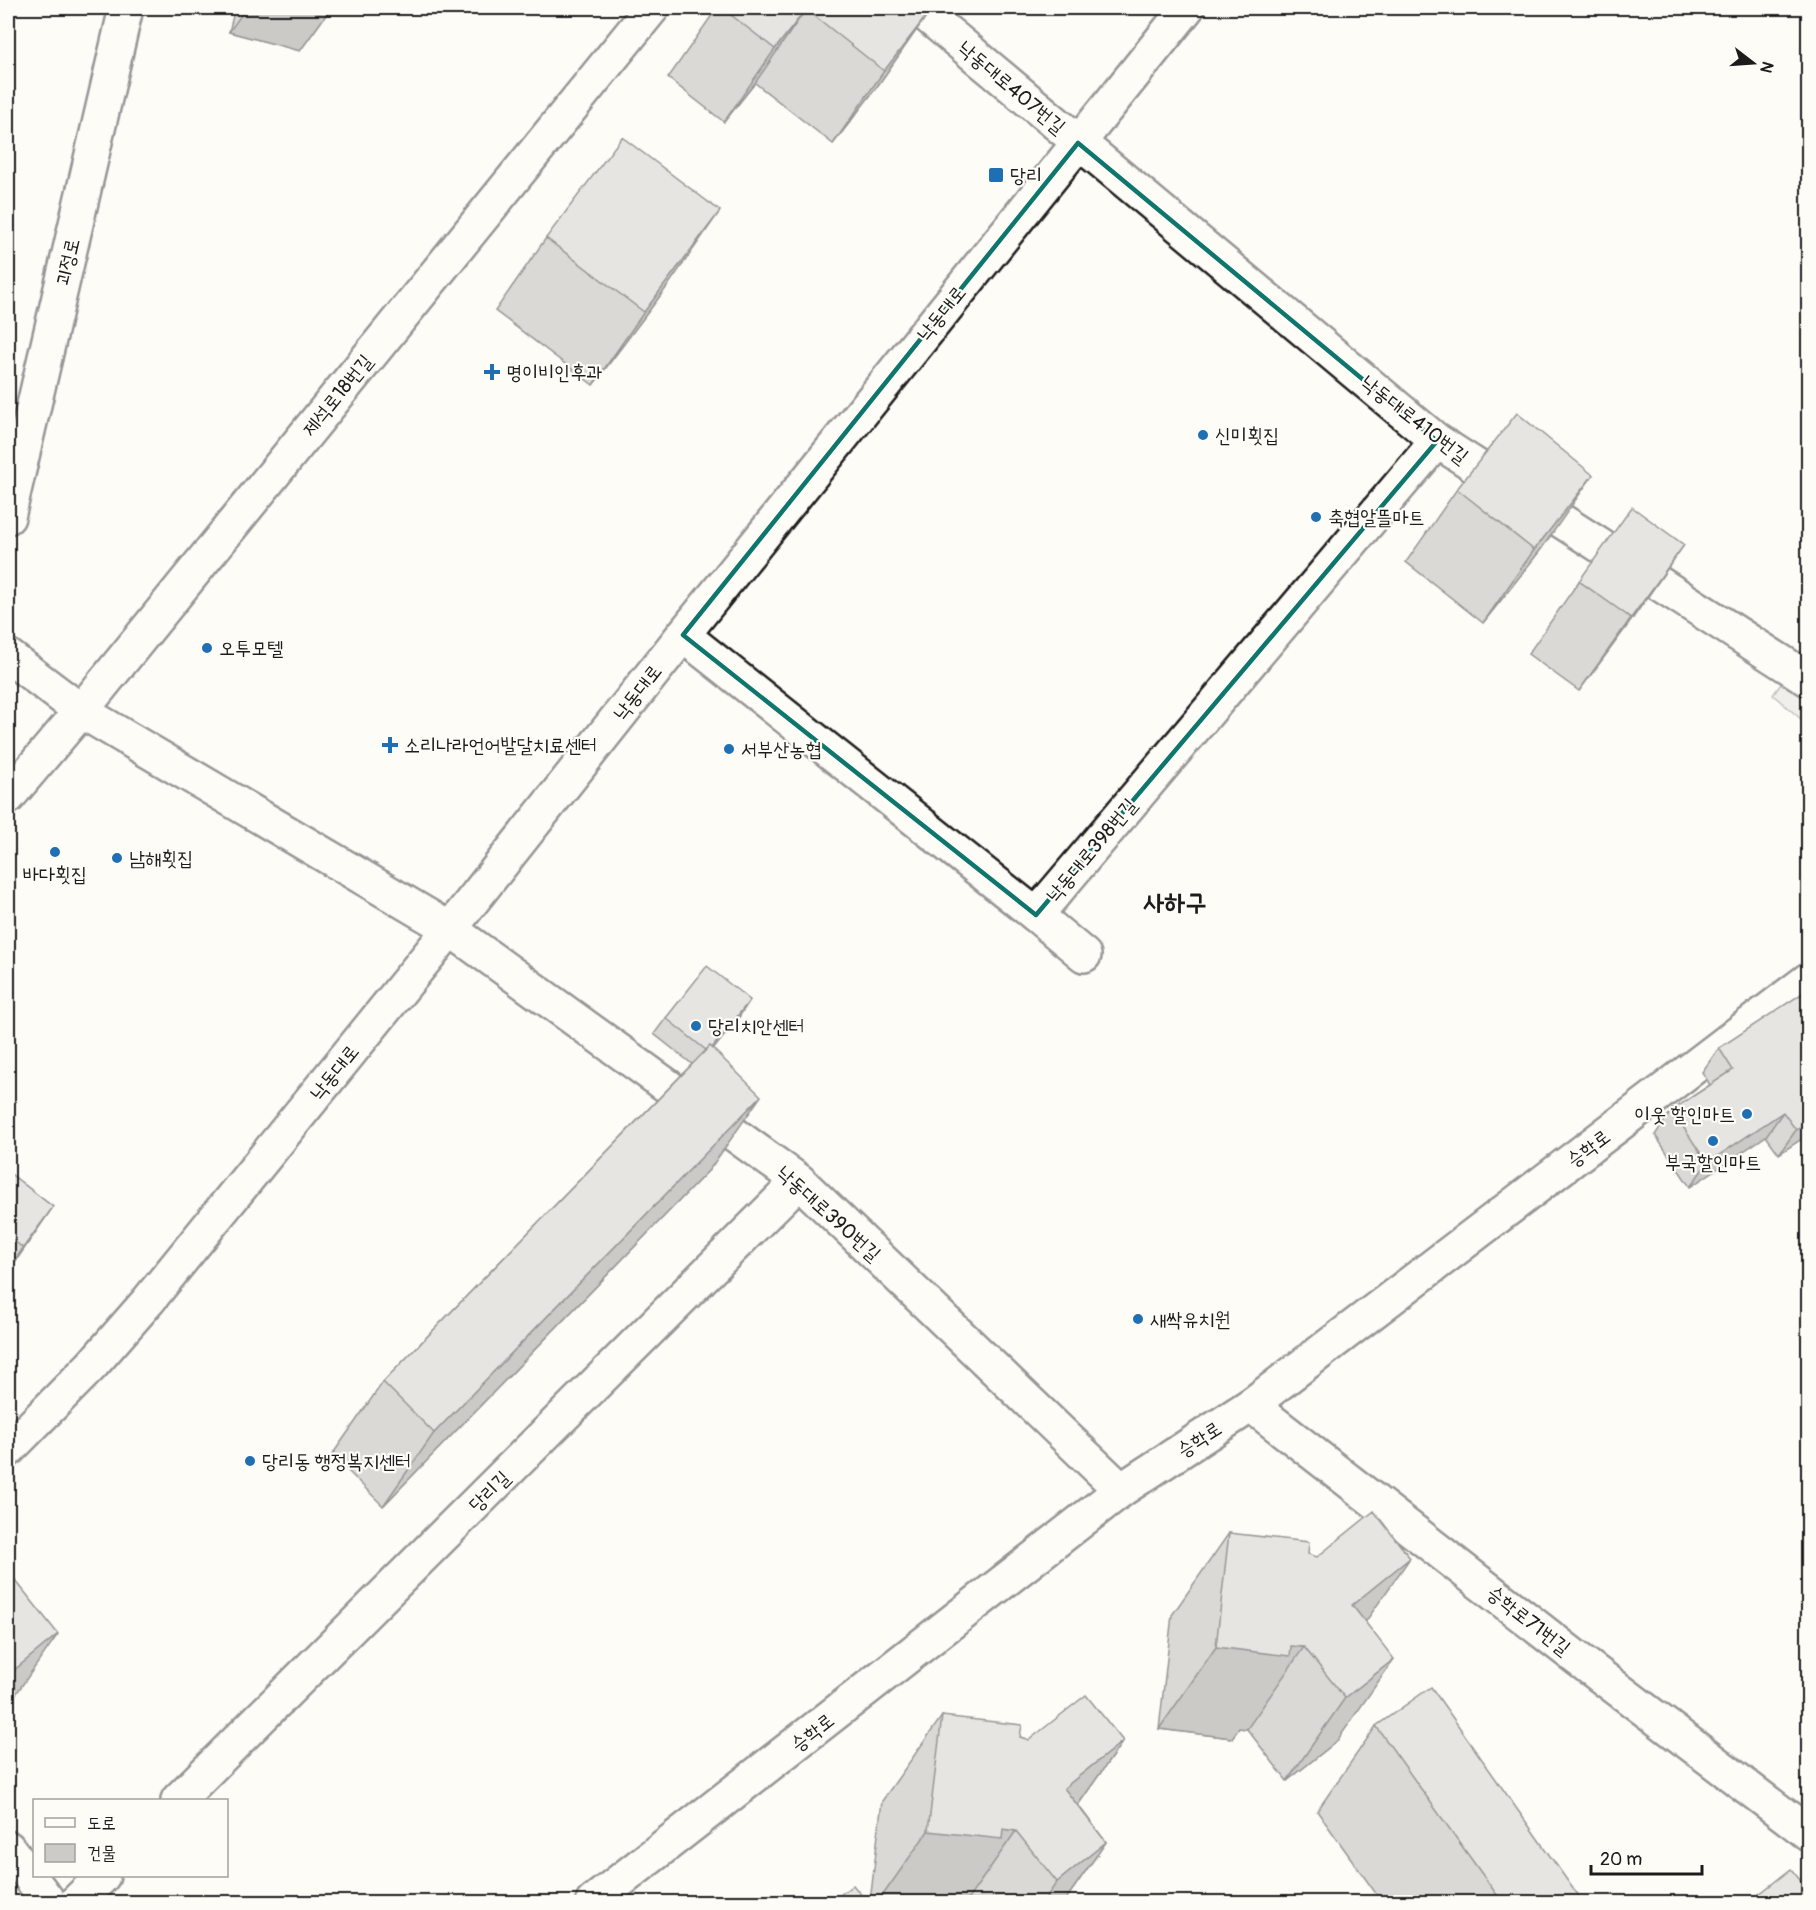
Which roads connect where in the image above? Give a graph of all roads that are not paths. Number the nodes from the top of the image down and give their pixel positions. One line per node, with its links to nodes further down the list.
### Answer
1 (126, 8): 7 (street, 괴정로)
2 (652, 8): 11 (street, 제석로18번길)
3 (918, 8): 5 (street, 낙동대로407번길)
4 (1187, 8): 5 (street, 낙동대로)
5 (1078, 143): 6 (street, 낙동대로410번길); 8 (street, 낙동대로)
6 (1437, 441): 10 (street, 낙동대로410번길); 13 (street, 낙동대로398번길)
7 (8, 517)
8 (682, 635): 13 (street, 낙동대로398번길); 14 (street, 낙동대로)
9 (8, 656): 11 (street)
10 (1809, 679)
11 (81, 711): 12 (street, 제석로18번길); 14 (street, 낙동대로390번길)
12 (8, 797)
13 (1036, 915): 15 (street)
14 (450, 929): 17 (street, 낙동대로390번길); 19 (street, 낙동대로)
15 (1084, 955)
16 (1809, 980): 18 (street, 승학로)
17 (799, 1181): 20 (street, 낙동대로390번길); 21 (street, 당리길)
18 (1251, 1405): 20 (street, 승학로); 22 (street, 승학로71번길)
19 (8, 1450)
20 (1121, 1490): 27 (street, 승학로)
21 (179, 1799)
22 (1809, 1833)
23 (8, 1848): 25 (street)
24 (101, 1877): 26 (street)
25 (49, 1902)
26 (76, 1902)
27 (593, 1902)

